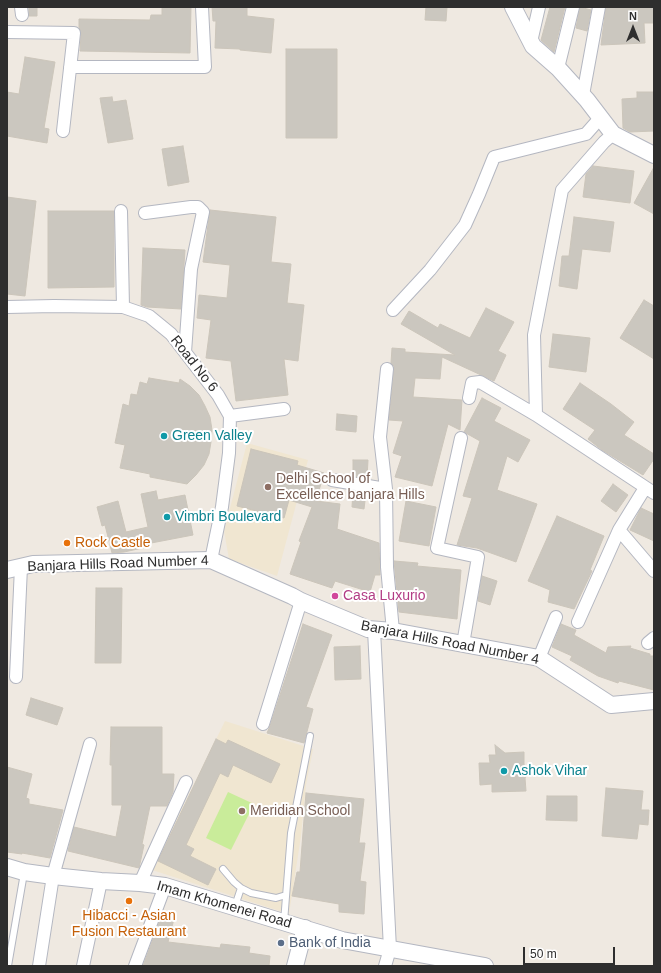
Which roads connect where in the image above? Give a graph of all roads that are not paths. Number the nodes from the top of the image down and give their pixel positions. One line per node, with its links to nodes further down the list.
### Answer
1 (202, 7): 8 (street)
2 (513, 7): 7 (street)
3 (539, 7): 7 (street)
4 (573, 7): 9 (street)
5 (599, 7): 10 (street)
6 (7, 32): 8 (street)
7 (531, 42): 9 (street)
8 (70, 67): 12 (street)
9 (558, 68): 10 (street)
10 (585, 98): 11 (street)
11 (600, 117): 13 (street); 19 (street)
12 (63, 131)
13 (613, 134): 14 (street); 24 (street)
14 (654, 155)
15 (120, 211): 18 (street)
16 (145, 213): 20 (street)
17 (7, 307): 18 (street, Road No 6)
18 (124, 307): 20 (street, Road No 6)
19 (393, 310)
20 (185, 352): 25 (street, Road No 6)
21 (387, 369): 28 (street)
22 (469, 398): 24 (street)
23 (284, 409): 25 (street)
24 (536, 415): 29 (street)
25 (230, 416): 31 (street)
26 (461, 438): 39 (street)
27 (332, 480): 28 (street)
28 (386, 489): 38 (street)
29 (649, 490): 30 (street)
30 (619, 530): 33 (street); 36 (street)
31 (211, 560): 32 (street, Banjara Hills Road Number 4); 34 (street, Banjara Hills Road Number 4)
32 (14, 569): 41 (street)
33 (654, 571)
34 (301, 601): 37 (street, Banjara Hills Road Number 4); 43 (street)
35 (556, 617): 40 (street)
36 (578, 622)
37 (374, 630): 38 (street, Banjara Hills Road Number 4); 59 (street)
38 (393, 631): 39 (street, Banjara Hills Road Number 4)
39 (463, 644): 40 (street, Banjara Hills Road Number 4)
40 (539, 658): 42 (street, Banjara Hills Road Number 4)
41 (16, 677)
42 (654, 701)
43 (263, 724)
44 (310, 736): 55 (lane)
45 (90, 744): 50 (street)
46 (186, 782): 52 (street)
47 (7, 867): 49 (street, Imam Khomenei Road)
48 (223, 869): 54 (lane)
49 (24, 872): 50 (street, Imam Khomenei Road); 60 (lane)
50 (53, 876): 51 (street, Imam Khomenei Road); 61 (street)
51 (101, 881): 52 (street, Imam Khomenei Road); 62 (street)
52 (140, 883): 53 (street, Imam Khomenei Road)
53 (165, 886): 56 (street, Imam Khomenei Road); 63 (street)
54 (241, 888): 55 (lane); 56 (lane)
55 (286, 895): 57 (lane)
56 (234, 907): 57 (street, Imam Khomenei Road)
57 (284, 922): 58 (street, Imam Khomenei Road)
58 (305, 928): 59 (street, Imam Khomenei Road); 64 (street)
59 (390, 948): 65 (street); 66 (street, Imam Khomenei Road)
60 (8, 966)
61 (39, 966)
62 (83, 966)
63 (135, 966)
64 (295, 966)
65 (385, 966)
66 (485, 966)

